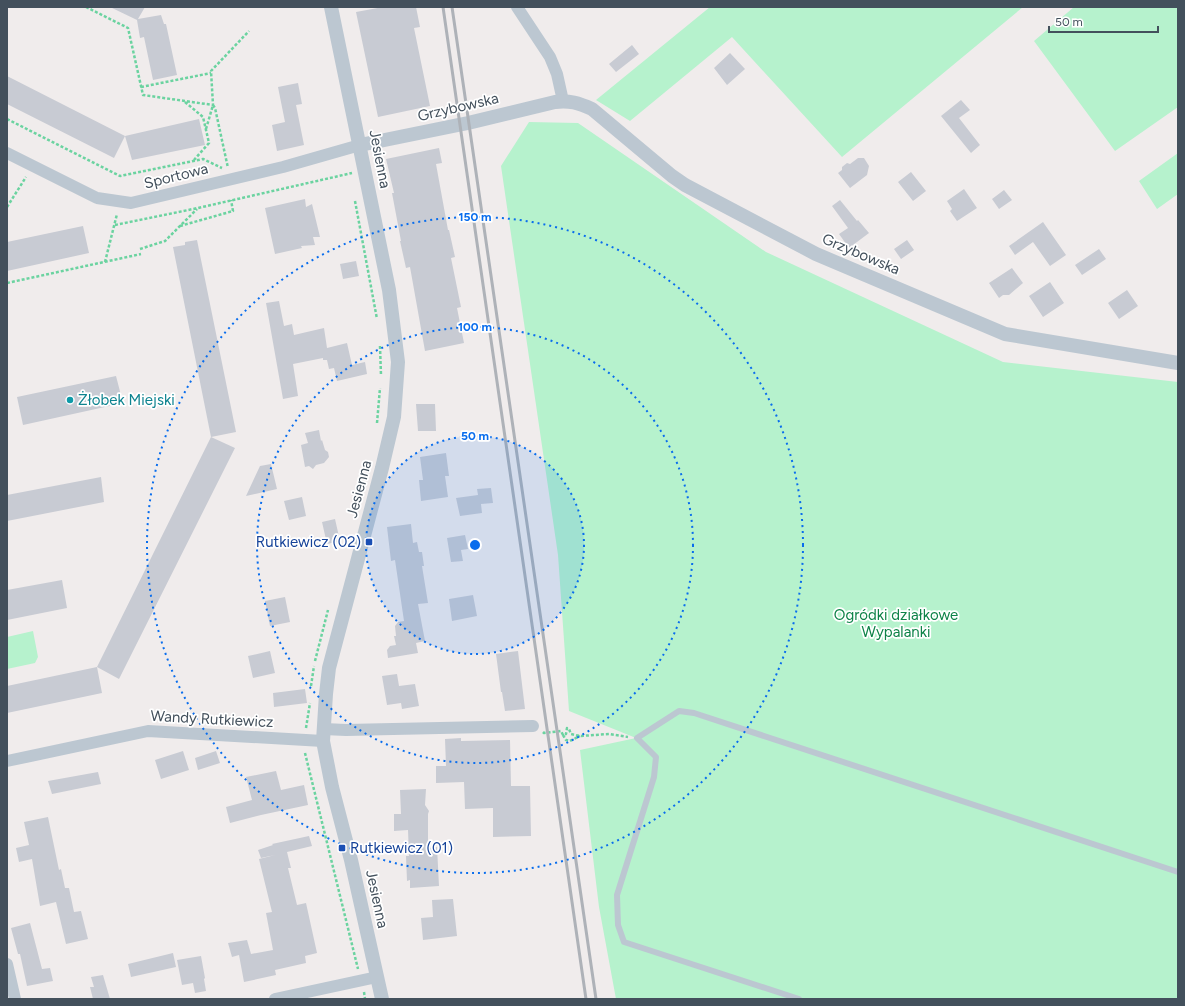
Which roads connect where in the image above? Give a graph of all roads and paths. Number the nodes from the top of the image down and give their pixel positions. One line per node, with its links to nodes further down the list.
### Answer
1 (86, 7): 6 (path)
2 (331, 7): 12 (street, Jesienna)
3 (517, 7): 8 (street)
4 (249, 31): 5 (path)
5 (211, 73): 6 (path); 9 (path)
6 (142, 87): 7 (path)
7 (184, 101): 9 (path); 11 (path)
8 (563, 101): 12 (street, Grzybowska); 33 (street, Grzybowska)
9 (213, 105): 11 (path); 14 (path)
10 (7, 119): 14 (path)
11 (206, 130): 14 (path)
12 (360, 145): 17 (street, Jesienna); 22 (street, Sportowa)
13 (7, 153): 15 (street, Sportowa)
14 (194, 160)
15 (33, 166): 22 (street, Sportowa); 23 (path)
16 (348, 167): 18 (path)
17 (364, 170): 18 (path); 40 (street, Jesienna)
18 (350, 173): 19 (path); 21 (path)
19 (351, 180)
20 (354, 194): 31 (path)
21 (231, 200): 24 (path); 26 (path)
22 (120, 201): 25 (path)
23 (7, 206)
24 (198, 208): 25 (path); 26 (path)
25 (115, 225): 29 (path)
26 (179, 226): 27 (path)
27 (140, 249)
28 (141, 254): 29 (path)
29 (105, 262): 30 (path)
30 (7, 283)
31 (378, 325)
32 (380, 339): 34 (path)
33 (1178, 363)
34 (376, 426)
35 (329, 607): 36 (path)
36 (311, 689)
37 (311, 696): 39 (path)
38 (533, 726): 40 (street, Wandy Rutkiewicz); 41 (path)
39 (305, 731)
40 (323, 735): 45 (street, Wandy Rutkiewicz); 49 (street, Jesienna)
41 (563, 735): 42 (path); 42 (path)
42 (580, 736): 43 (path)
43 (637, 738): 46 (lane); 53 (lane)
44 (304, 750): 48 (path)
45 (7, 761)
46 (1178, 872)
47 (7, 964): 50 (street)
48 (360, 974)
49 (377, 977): 51 (street); 52 (street, Jesienna)
50 (15, 999)
51 (275, 999)
52 (382, 999)
53 (799, 999)

